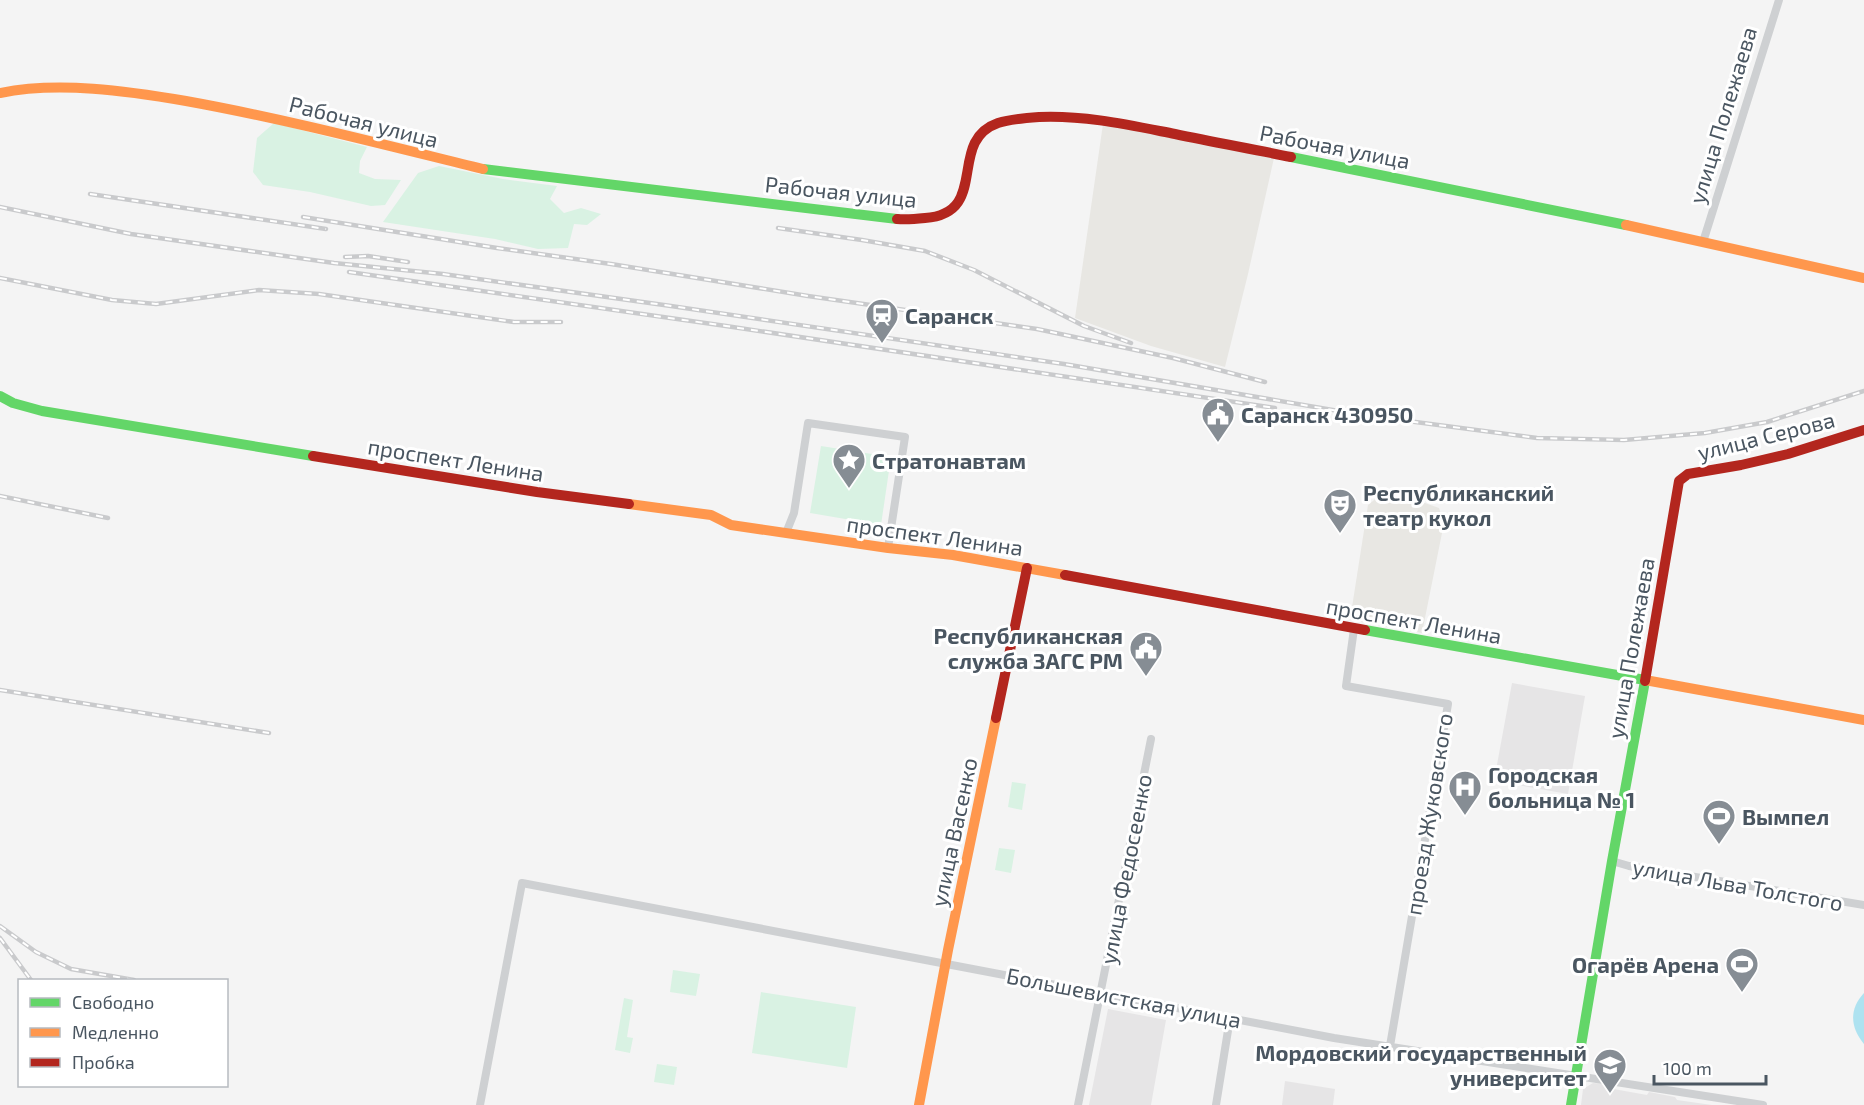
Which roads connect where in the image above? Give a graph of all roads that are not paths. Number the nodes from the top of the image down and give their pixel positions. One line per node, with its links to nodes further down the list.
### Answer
1 (1779, 0): 3 (street, улица Полежаева)
2 (0, 93): 3 (main road, Рабочая улица)
3 (1703, 242): 4 (main road, Рабочая улица)
4 (1864, 278)
5 (0, 396): 8 (main road, проспект Ленина)
6 (1864, 430): 7 (main road, улица Серова)
7 (1679, 481): 12 (main road, улица Полежаева)
8 (786, 533): 9 (main road, проспект Ленина); 9 (street)
9 (888, 548): 10 (main road, проспект Ленина)
10 (1027, 568): 11 (main road, проспект Ленина); 17 (main road, улица Васенко)
11 (1354, 629): 12 (main road, проспект Ленина); 20 (street, проезд Жуковского)
12 (1644, 681): 13 (main road, проспект Ленина); 15 (main road, улица Полежаева)
13 (1864, 720)
14 (1151, 738): 18 (street, улица Федосеенко)
15 (1612, 861): 16 (street, улица Льва Толстого); 21 (main road, улица Полежаева)
16 (1864, 905)
17 (946, 964): 18 (street, Большевистская улица); 22 (street, Большевистская улица); 23 (main road, улица Васенко)
18 (1100, 993): 19 (street, Большевистская улица); 24 (street, улица Федосеенко)
19 (1230, 1018): 20 (street, Большевистская улица); 25 (street)
20 (1390, 1046): 21 (street, Большевистская улица)
21 (1576, 1075): 26 (main road, улица Полежаева); 27 (street, Большевистская улица)
22 (480, 1105)
23 (920, 1105)
24 (1078, 1105)
25 (1216, 1105)
26 (1570, 1105)
27 (1763, 1105)

